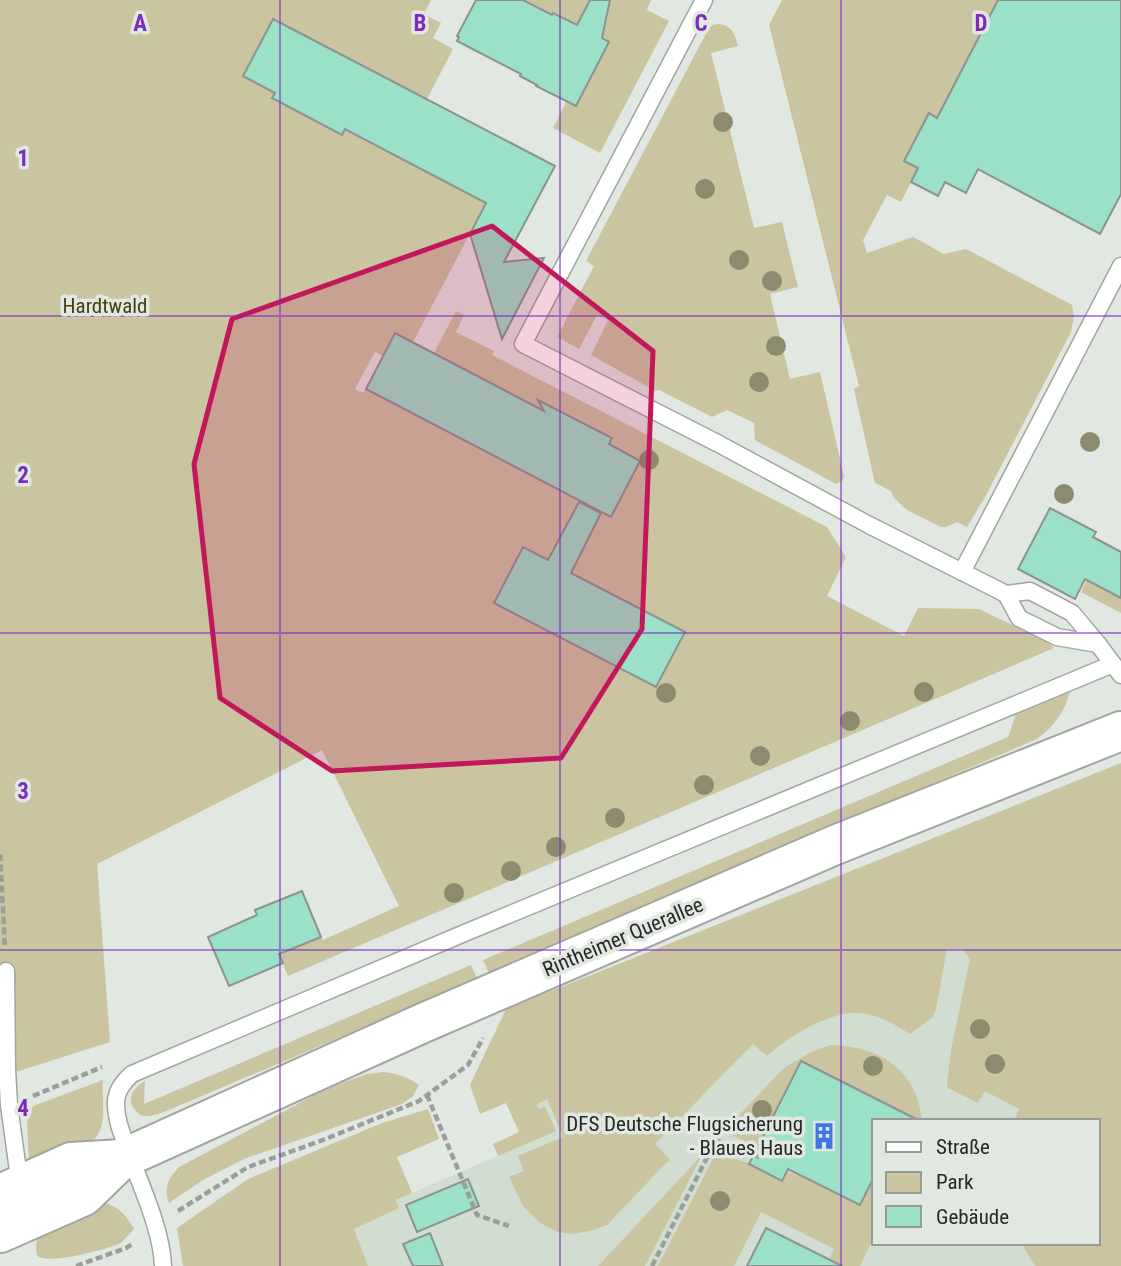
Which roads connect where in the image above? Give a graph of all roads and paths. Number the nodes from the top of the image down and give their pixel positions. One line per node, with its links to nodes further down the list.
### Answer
1 (704, 0): 3 (lane)
2 (1121, 266): 3 (lane)
3 (962, 572): 4 (lane)
4 (1006, 594): 5 (lane); 5 (lane)
5 (1098, 644): 6 (lane)
6 (1117, 670): 14 (lane)
7 (1121, 731): 14 (street, Rintheimer Querallee)
8 (0, 854): 9 (path)
9 (6, 971): 16 (lane)
10 (448, 1080): 11 (path)
11 (427, 1095): 17 (path); 18 (path)
12 (710, 1129): 13 (path)
13 (716, 1140): 15 (path); 21 (path)
14 (126, 1158): 16 (street, Rintheimer Querallee); 18 (lane)
15 (762, 1158)
16 (14, 1207)
17 (509, 1226)
18 (155, 1227): 19 (path); 20 (lane)
19 (76, 1266)
20 (163, 1266)
21 (652, 1266)

